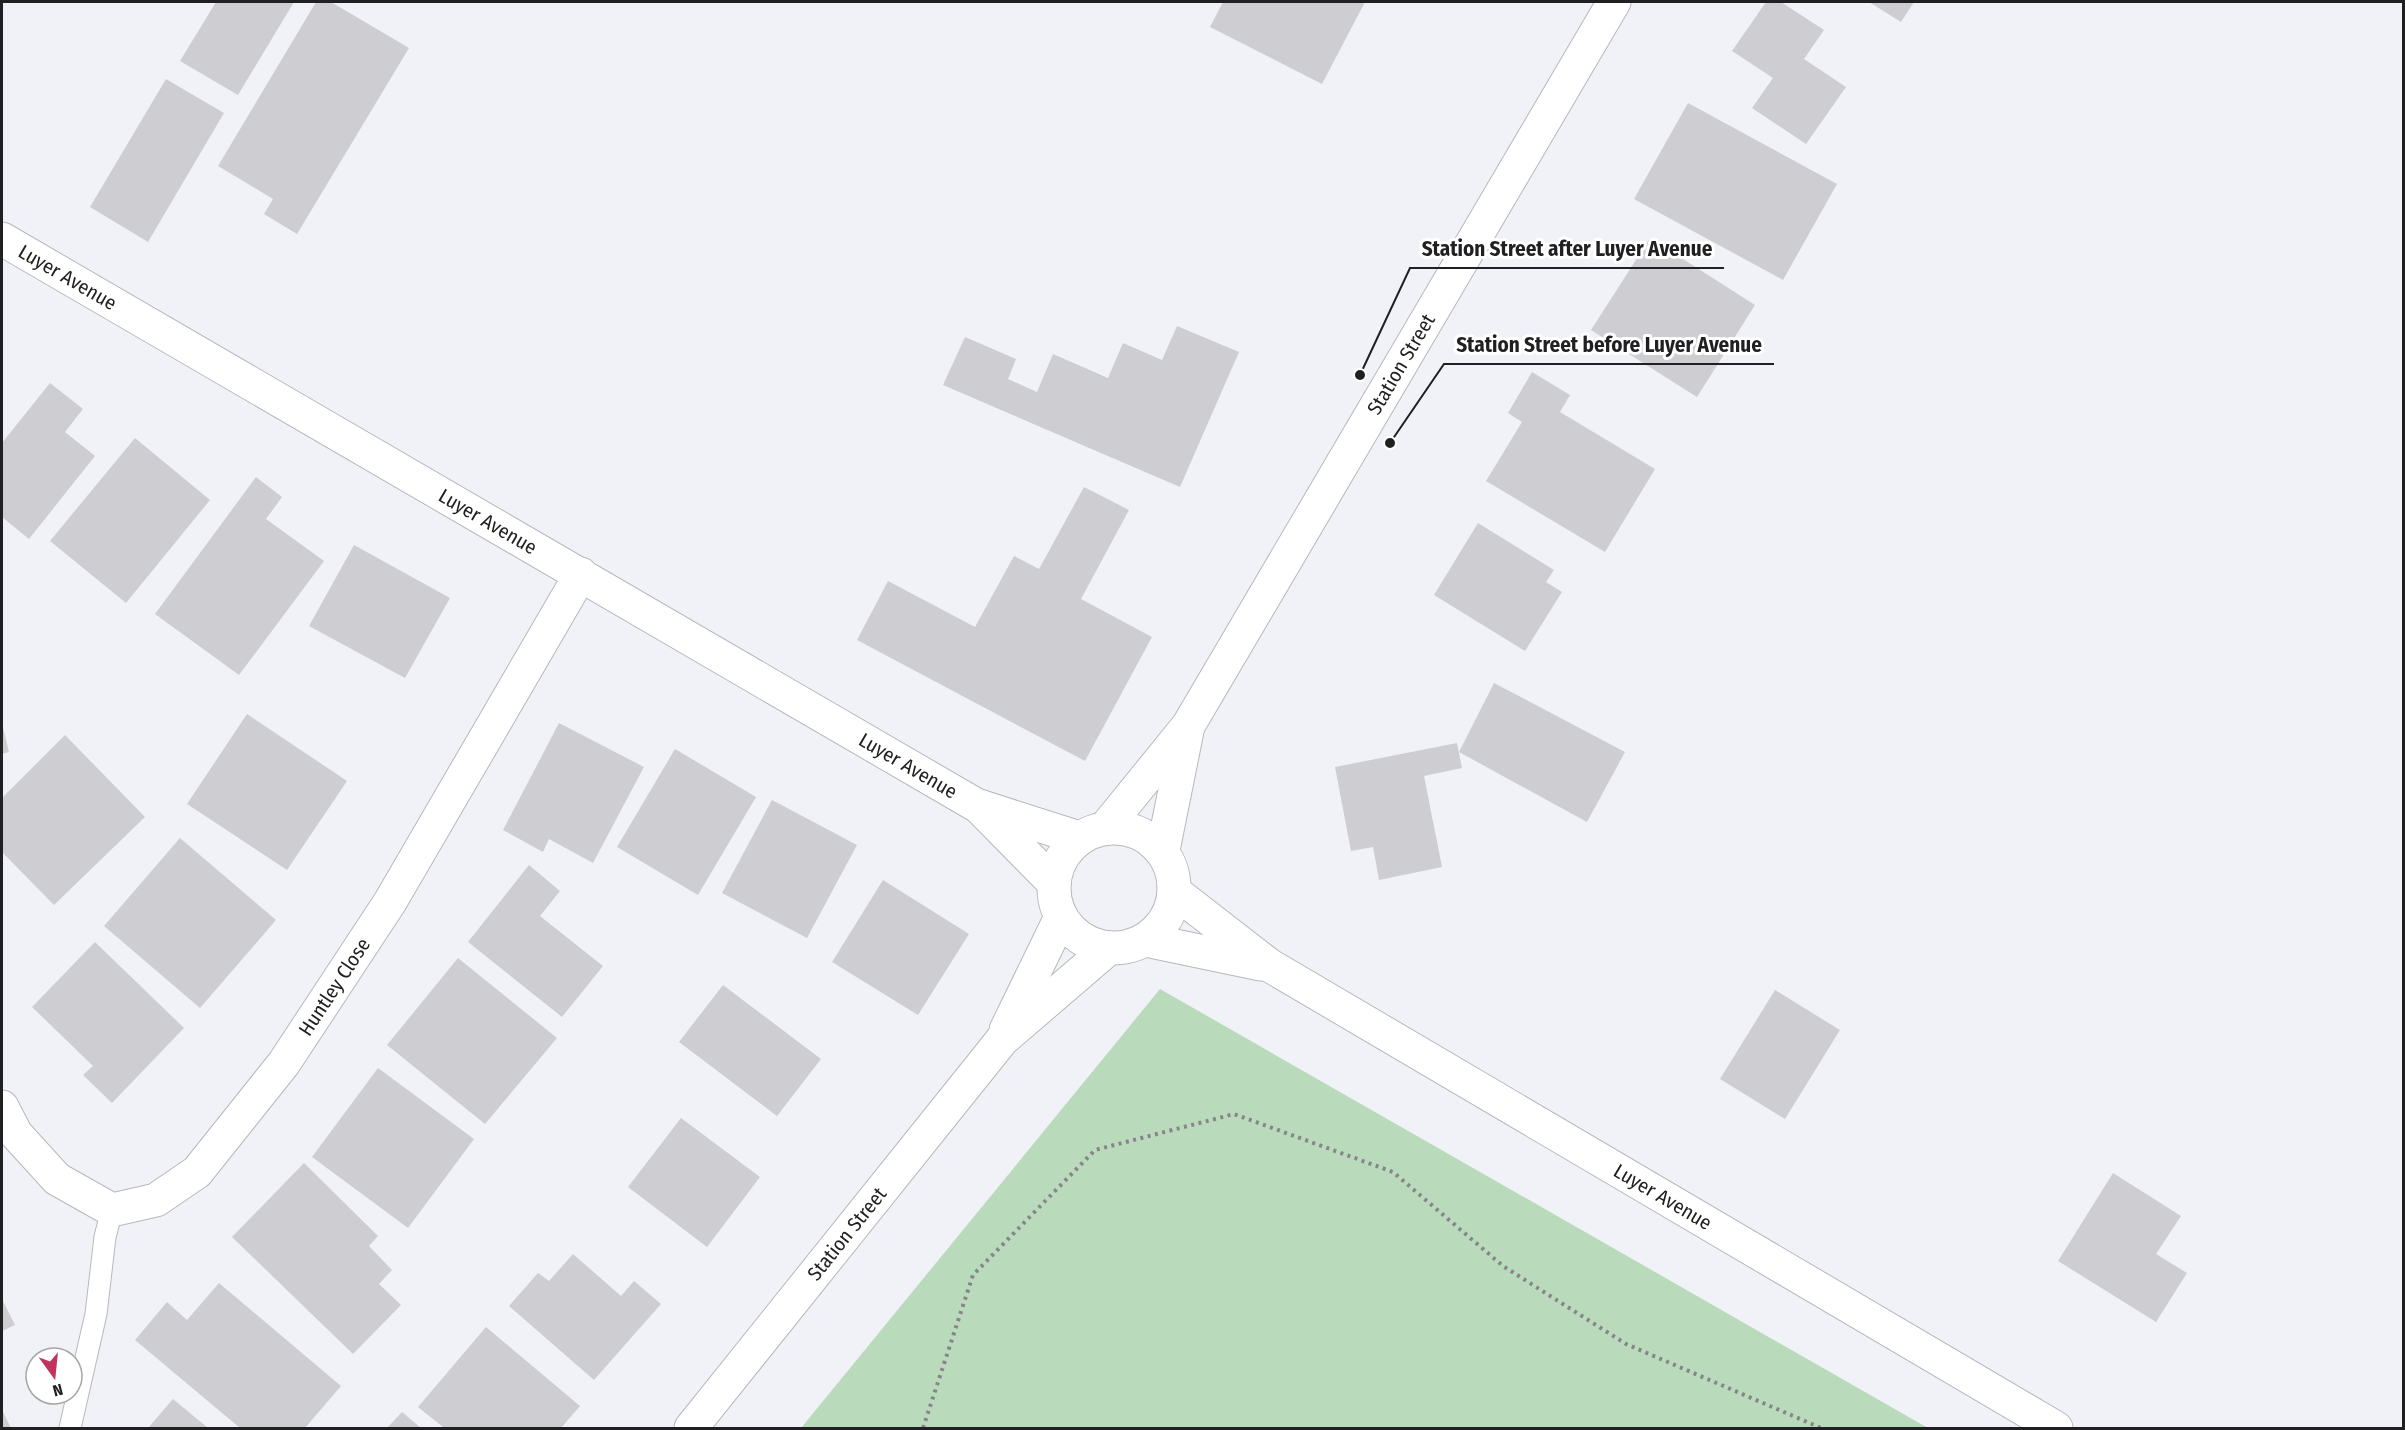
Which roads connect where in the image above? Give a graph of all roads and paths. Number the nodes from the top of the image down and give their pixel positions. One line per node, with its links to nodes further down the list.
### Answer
1 (1614, 2): 4 (street, Station Street)
2 (2, 238): 3 (street, Luyer Avenue)
3 (581, 574): 5 (street, Luyer Avenue); 16 (street, Huntley Close)
4 (1188, 726): 6 (street, Station Street); 7 (street, Station Street)
5 (976, 804): 6 (street, Luyer Avenue); 8 (street, Luyer Avenue)
6 (1092, 833): 7 (street); 8 (street)
7 (1163, 850): 9 (street)
8 (1054, 883): 10 (street)
9 (1175, 892): 11 (street); 13 (street, Luyer Avenue)
10 (1061, 917): 12 (street); 14 (street, Station Street)
11 (1146, 940): 12 (street); 13 (street, Luyer Avenue)
12 (1110, 948): 14 (street, Station Street)
13 (1269, 965): 21 (street, Luyer Avenue)
14 (1002, 1040): 18 (street, Station Street)
15 (2, 1107): 16 (street)
16 (112, 1210): 17 (lane)
17 (70, 1428)
18 (691, 1428)
19 (923, 1428): 20 (path)
20 (1821, 1428)
21 (2056, 1428)

